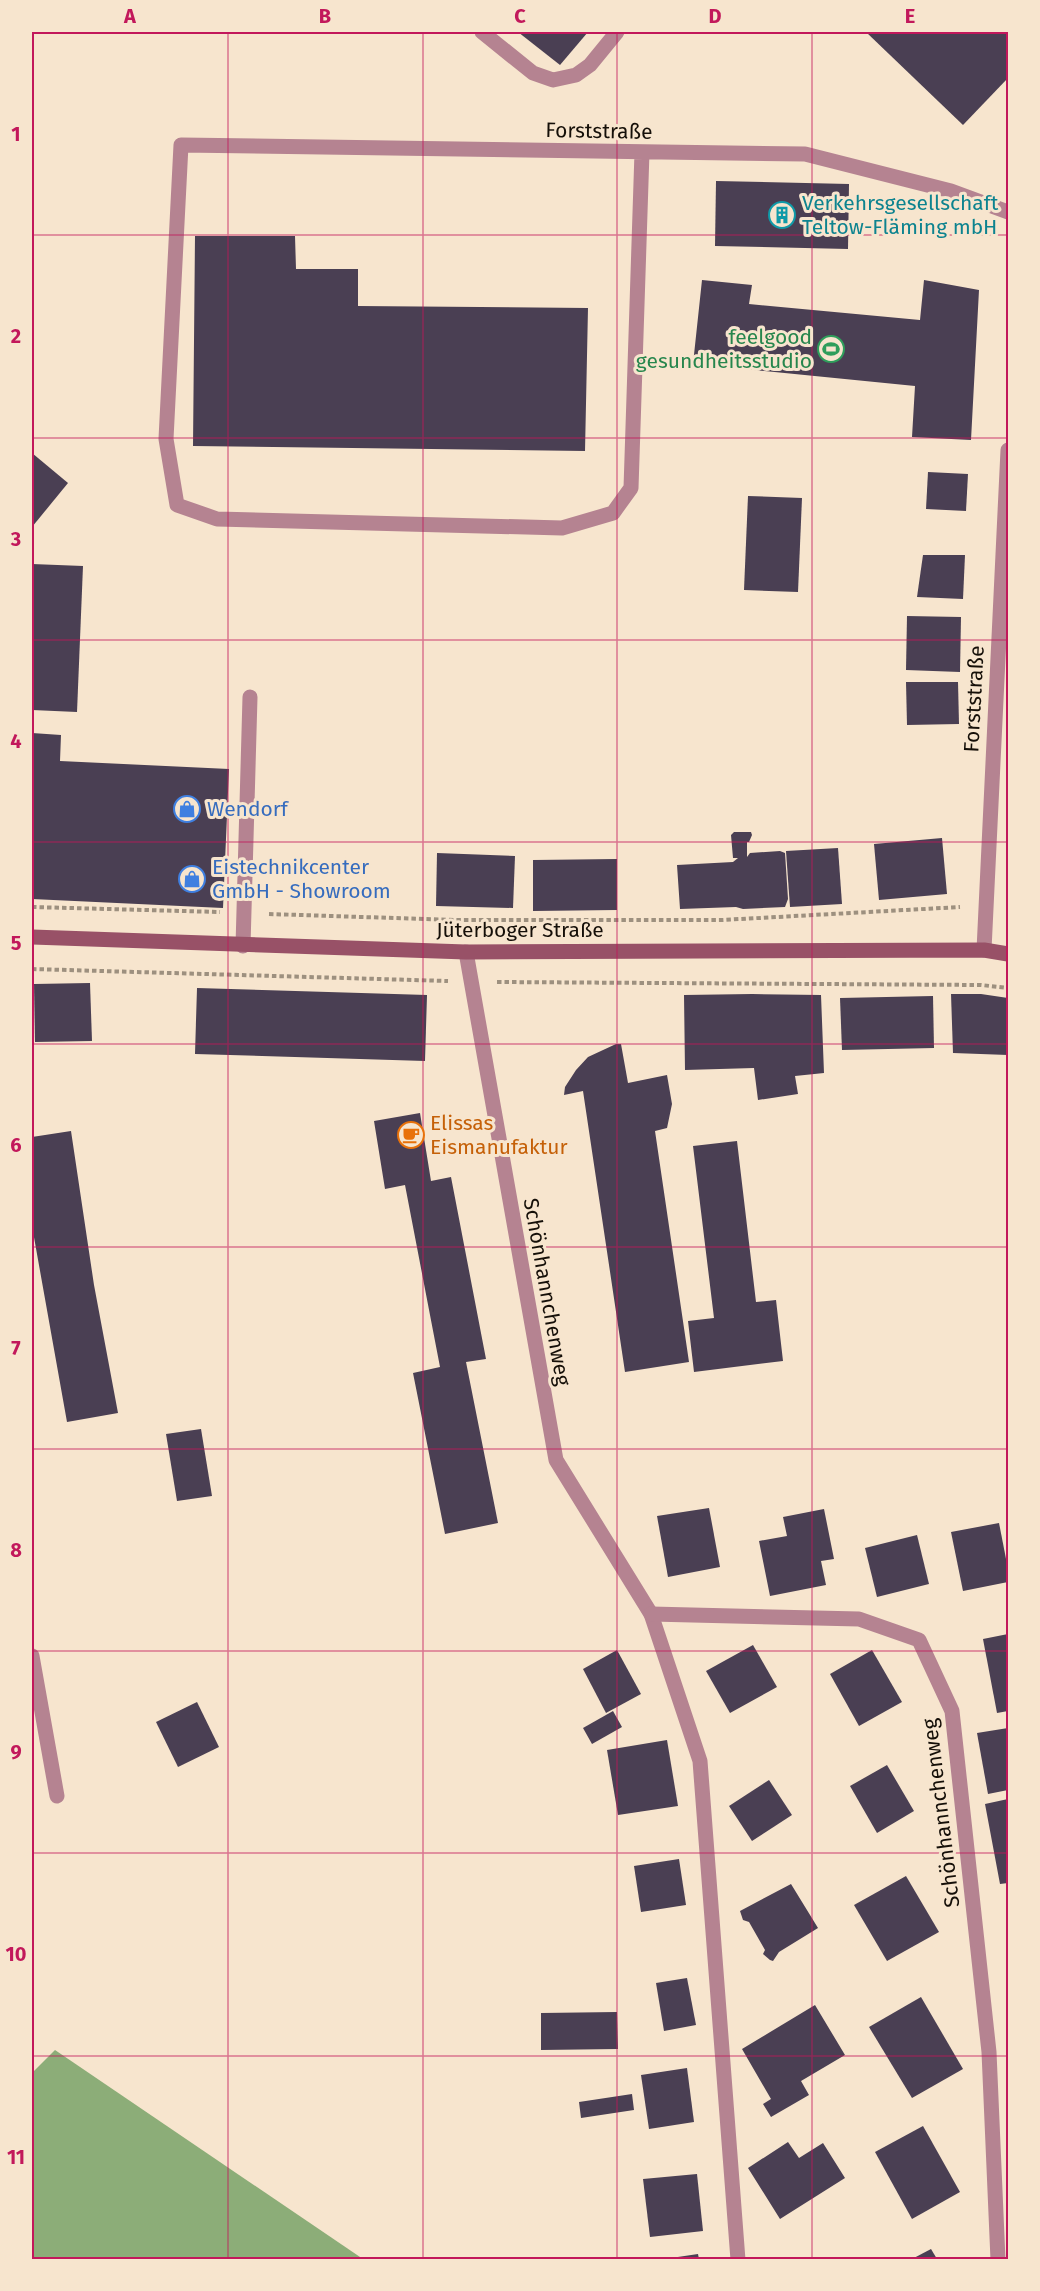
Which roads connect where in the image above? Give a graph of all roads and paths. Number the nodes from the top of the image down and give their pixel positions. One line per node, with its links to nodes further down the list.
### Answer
1 (482, 32): 2 (street)
2 (617, 32)
3 (642, 152): 3 (street, Forststraße); 4 (street, Forststraße)
4 (1008, 212)
5 (1008, 450): 7 (street, Forststraße)
6 (250, 697): 9 (street)
7 (985, 906): 9 (path); 12 (street, Forststraße)
8 (32, 907): 9 (path)
9 (244, 913): 11 (street)
10 (32, 937): 11 (main road, Jüterboger Straße)
11 (243, 946): 13 (main road, Jüterboger Straße)
12 (984, 950): 13 (main road, Jüterboger Straße); 14 (main road, Jüterboger Straße)
13 (466, 952): 16 (street, Schönhannchenweg)
14 (1008, 954)
15 (32, 969): 16 (path)
16 (471, 982): 17 (path); 18 (street, Schönhannchenweg)
17 (1008, 988)
18 (651, 1614): 21 (street, Schönhannchenweg); 22 (street, Schönhannchenweg)
19 (32, 1656): 20 (street)
20 (57, 1796)
21 (738, 2259)
22 (998, 2259)

